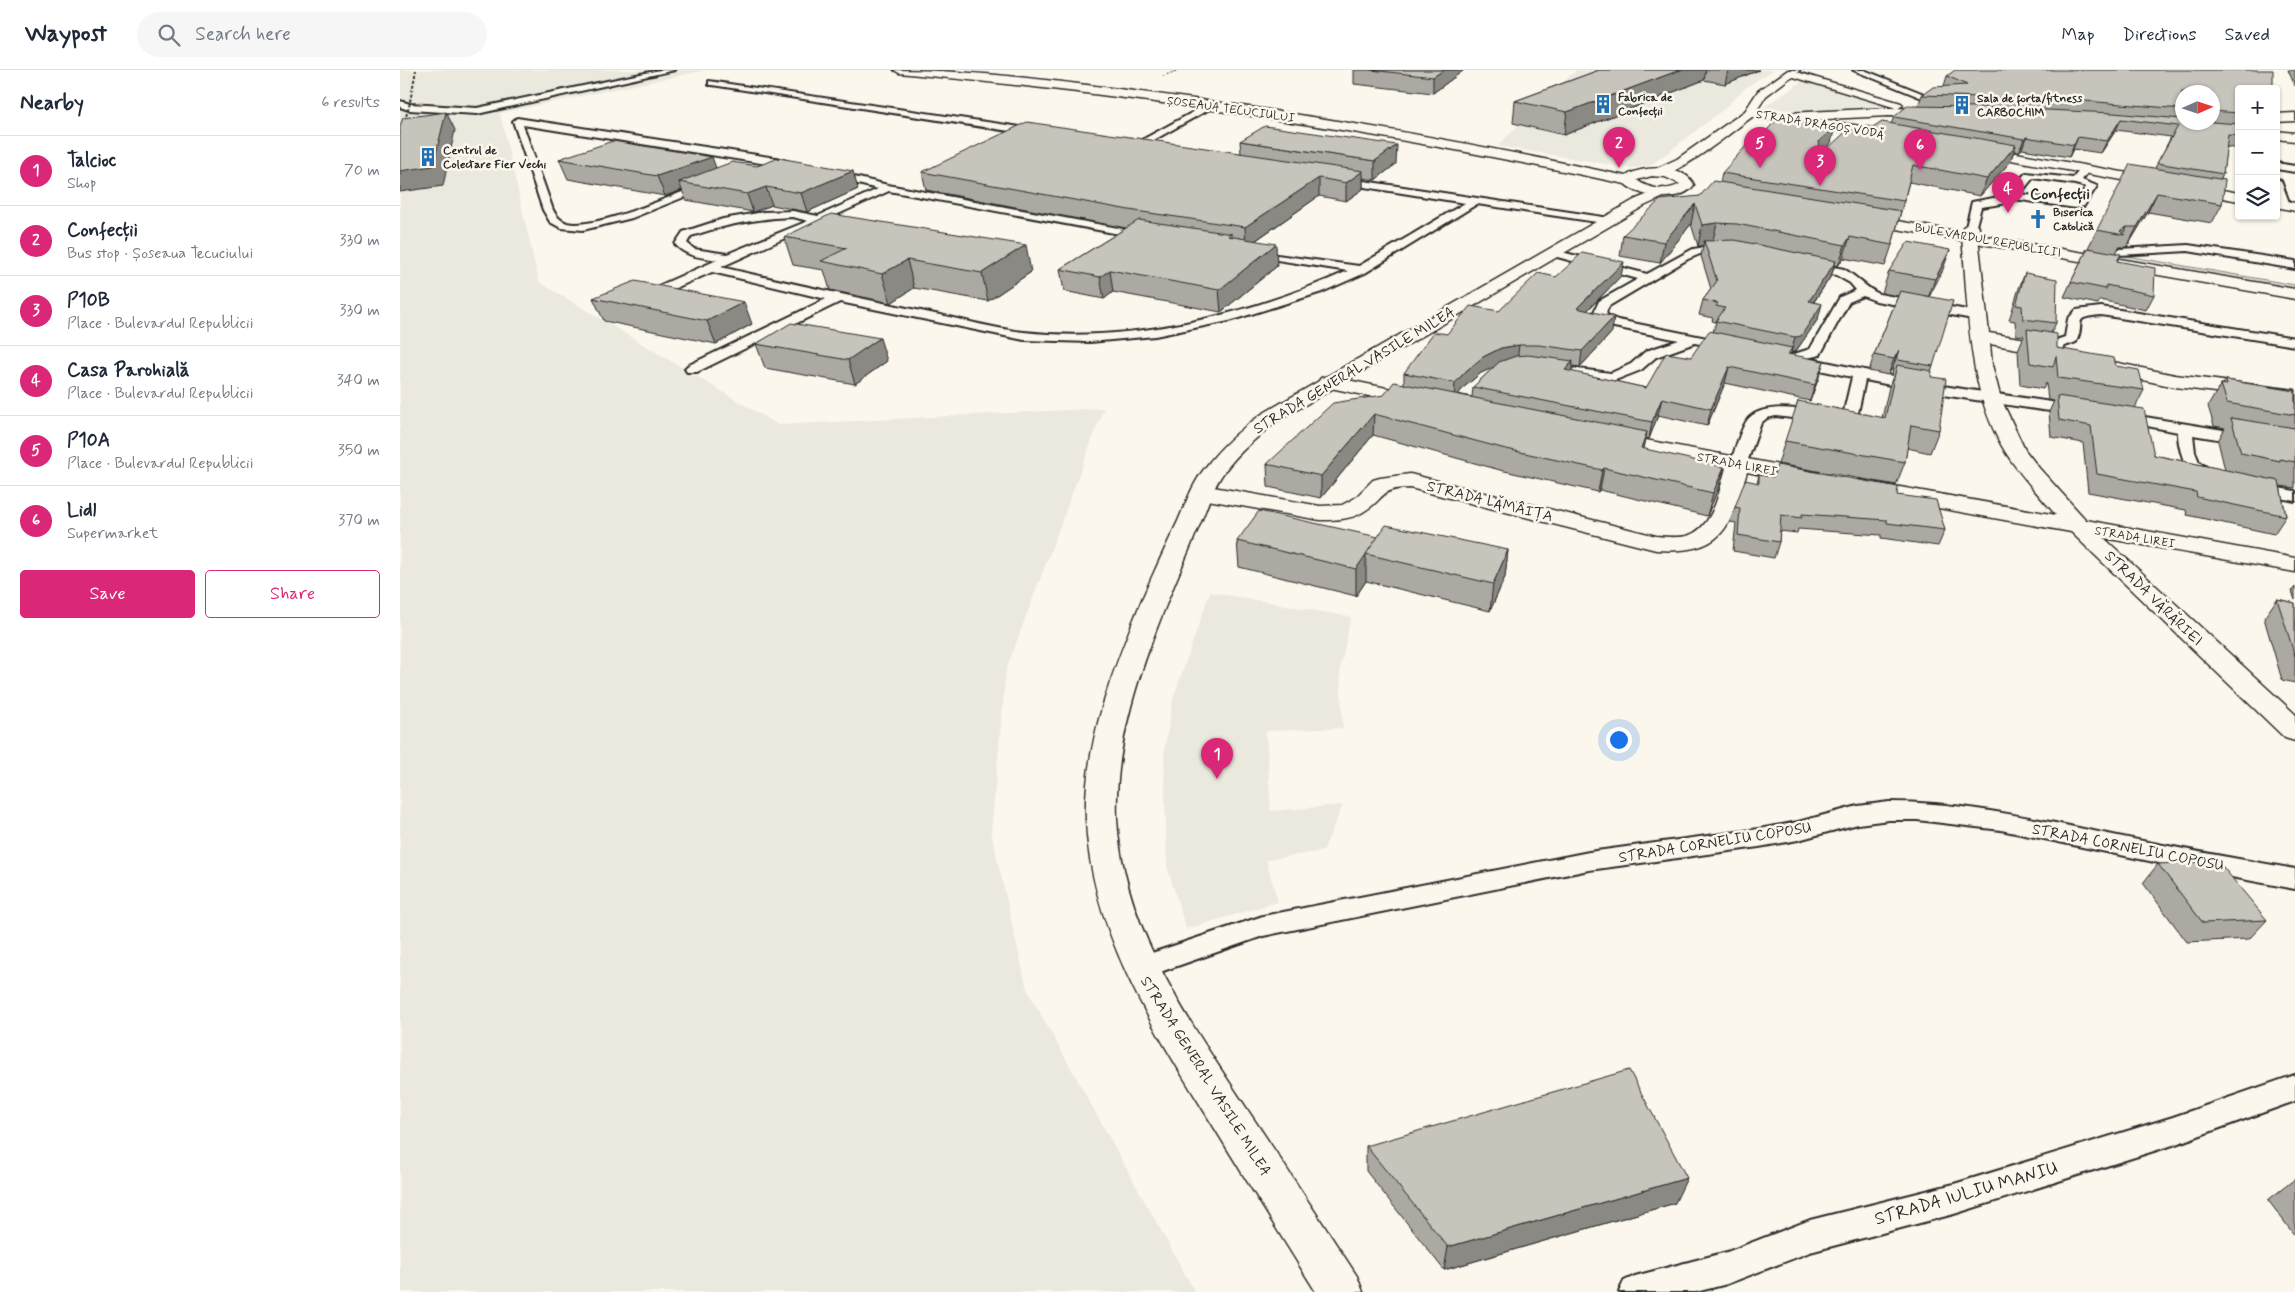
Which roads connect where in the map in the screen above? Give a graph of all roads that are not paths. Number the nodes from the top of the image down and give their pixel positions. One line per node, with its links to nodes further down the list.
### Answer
1 (671, 70): 7 (lane)
2 (899, 70): 8 (main road, ȘOSEAUA TECUCIULUI)
3 (1857, 70): 6 (lane)
4 (1793, 72): 9 (main road); 10 (main road)
5 (712, 82): 16 (lane)
6 (1926, 96)
7 (400, 104)
8 (1211, 106): 22 (lane); 34 (main road, ȘOSEAUA TECUCIULUI)
9 (1750, 113): 12 (main road, STRADA DRAGOȘ VODĂ); 24 (main road, STRADA DRAGOȘ VODĂ)
10 (1919, 113): 11 (main road); 12 (main road)
11 (1948, 114)
12 (1787, 117): 15 (main road, STRADA DRAGOȘ VODĂ)
13 (2295, 117): 14 (main road)
14 (2280, 118)
15 (1860, 129): 18 (lane); 20 (main road, STRADA DRAGOȘ VODĂ)
16 (1050, 134)
17 (2280, 135): 19 (main road)
18 (1848, 136)
19 (2295, 137)
20 (1917, 139)
21 (1964, 148): 27 (main road)
22 (1154, 150)
23 (776, 161): 26 (lane); 31 (lane); 35 (lane)
24 (1682, 162): 29 (main road, STRADA DRAGOȘ VODĂ); 33 (main road)
25 (2280, 167): 28 (lane)
26 (758, 168)
27 (2085, 169): 32 (lane); 38 (main road)
28 (2295, 169)
29 (1658, 173): 33 (main road); 34 (main road)
30 (1330, 179): 39 (lane)
31 (721, 180)
32 (2076, 181): 37 (lane); 37 (lane)
33 (1688, 185): 34 (main road, STRADA GENERAL VASILE MILEA)
34 (1637, 187): 43 (main road, STRADA GENERAL VASILE MILEA)
35 (888, 188): 42 (lane); 45 (lane)
36 (2280, 192): 40 (lane)
37 (2014, 196): 44 (lane)
38 (2235, 196)
39 (1475, 201): 43 (lane); 52 (lane)
40 (2285, 205)
41 (1847, 211): 44 (main road, BULEVARDUL REPUBLICII)
42 (819, 220): 49 (lane); 49 (lane)
43 (1610, 221): 48 (main road, STRADA GENERAL VASILE MILEA)
44 (1971, 232): 47 (main road, BULEVARDUL REPUBLICII); 56 (main road, BULEVARDUL REPUBLICII); 59 (main road, STRADA VĂRĂRIEI)
45 (1154, 237)
46 (1242, 251): 52 (lane)
47 (2120, 252): 50 (lane); 54 (main road, BULEVARDUL REPUBLICII)
48 (1554, 253): 53 (lane); 67 (main road, STRADA GENERAL VASILE MILEA)
49 (728, 258): 51 (lane)
50 (2295, 265)
51 (711, 268): 57 (lane); 58 (lane)
52 (1361, 270): 57 (lane)
53 (1649, 278): 55 (lane); 60 (lane)
54 (2295, 281)
55 (1863, 292): 59 (lane); 63 (lane)
56 (2295, 294)
57 (838, 298): 64 (lane)
58 (629, 304)
59 (1979, 326): 62 (main road); 69 (main road, STRADA VĂRĂRIEI)
60 (1692, 340): 63 (lane); 65 (lane)
61 (2295, 342): 62 (lane)
62 (2049, 347): 68 (main road)
63 (1791, 359): 66 (lane)
64 (692, 369)
65 (1555, 370)
66 (1860, 376): 69 (lane); 76 (lane)
67 (1328, 382): 70 (main road); 79 (main road, STRADA GENERAL VASILE MILEA)
68 (2295, 396)
69 (1991, 399): 71 (lane); 81 (main road, STRADA VĂRĂRIEI)
70 (1438, 405)
71 (2090, 411)
72 (2109, 415): 73 (lane)
73 (2184, 429): 75 (lane); 77 (lane)
74 (1592, 436): 76 (main road, STRADA LIREI)
75 (2295, 447)
76 (1738, 465): 79 (main road, STRADA LĂMÂIȚA); 81 (main road, STRADA LIREI)
77 (2224, 481)
78 (2241, 486): 80 (lane)
79 (1202, 492): 85 (main road, STRADA GENERAL VASILE MILEA)
80 (2295, 496)
81 (2080, 528): 82 (main road, STRADA LIREI); 83 (main road, STRADA VĂRĂRIEI)
82 (2295, 565)
83 (2295, 731)
84 (2295, 879): 85 (lane, STRADA CORNELIU COPOSU)
85 (1140, 968): 87 (main road, STRADA GENERAL VASILE MILEA)
86 (2295, 1088): 88 (lane, STRADA IULIU MANIU)
87 (1342, 1292)
88 (1635, 1292)

